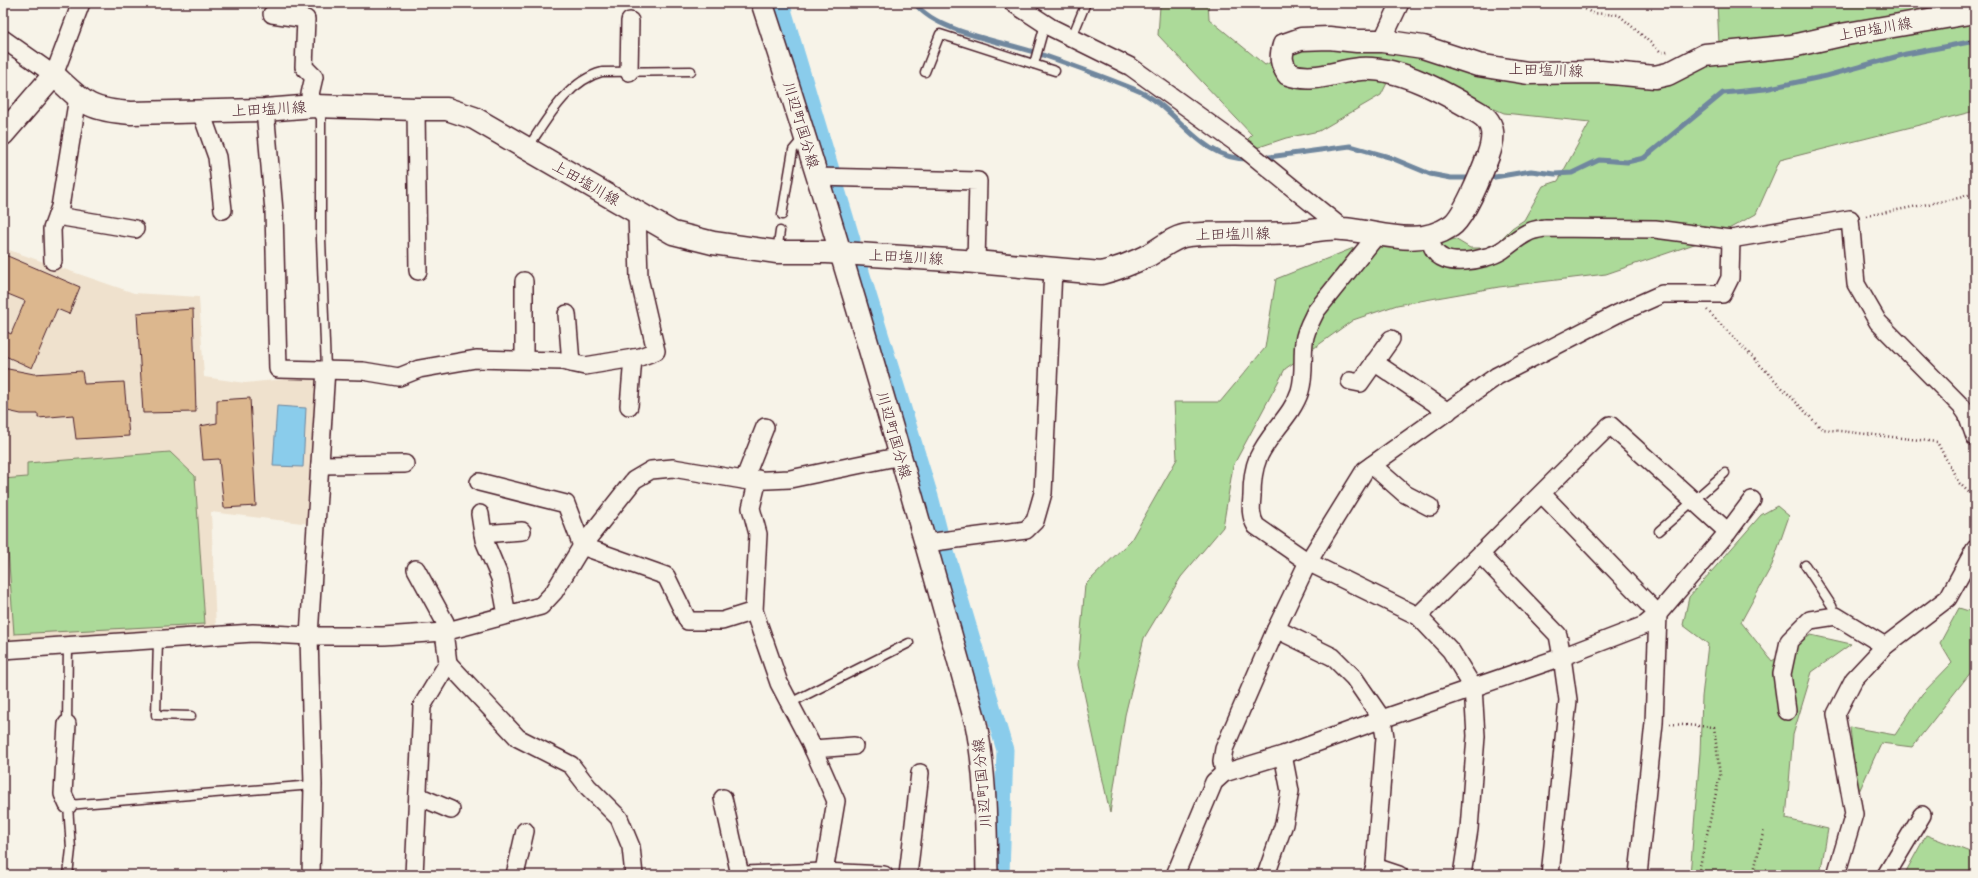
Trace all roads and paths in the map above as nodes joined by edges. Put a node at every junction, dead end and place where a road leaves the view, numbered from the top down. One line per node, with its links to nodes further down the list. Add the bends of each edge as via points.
1 (81, 3): 20 (street)
2 (762, 3): 27 (street, 川辺町国分線)
3 (1013, 3): 10 (street)
4 (1086, 3): 11 (lane)
5 (1400, 3): 13 (street)
6 (1575, 3): 14 (path, via 1592,13 1619,15 1661,52)
7 (1975, 12): 13 (main road, 上田塩川線, via 1792,46 1705,55 1668,74 1655,77 1601,72 1528,73 1478,65 1423,47)
8 (272, 14): 22 (street, via 306,19 304,67 314,77 310,94)
9 (630, 21): 18 (street)
10 (1045, 24): 11 (street); 15 (lane)
11 (1072, 37): 36 (street, via 1130,67 1252,155)
12 (3, 39): 20 (street)
13 (1382, 41): 40 (main road, 上田塩川線, via 1301,39 1284,45 1281,59 1288,74 1298,78 1311,79 1361,69 1391,72 1421,83 1490,121 1493,130 1488,155 1462,216 1452,226)
14 (1669, 52)
15 (1034, 64): 17 (lane); 19 (lane, via 940,34)
16 (691, 71): 18 (lane)
17 (1054, 71)
18 (629, 72): 28 (lane, via 602,72 589,76 569,92)
19 (925, 72)
20 (54, 75): 21 (main road, 上田塩川線); 26 (main road)
21 (78, 97): 25 (main road, 上田塩川線, via 99,109 113,112); 34 (street)
22 (314, 106): 23 (main road, 上田塩川線); 24 (main road, 上田塩川線); 56 (lane, via 321,118 320,239)
23 (416, 109): 28 (main road, 上田塩川線, via 447,108 474,118); 47 (street)
24 (265, 110): 25 (main road, 上田塩川線); 56 (street, via 274,211 278,369)
25 (201, 112): 31 (street, via 217,157)
26 (3, 134)
27 (805, 135): 29 (street, 川辺町国分線); 33 (lane, via 793,150)
28 (526, 149): 32 (main road, 上田塩川線)
29 (817, 177): 43 (street, 川辺町国分線); 45 (street, via 978,181)
30 (1975, 193): 35 (path)
31 (223, 210)
32 (638, 213): 42 (main road, 上田塩川線, via 673,233 712,243); 52 (street, via 639,278 656,351)
33 (782, 215)
34 (57, 216): 37 (street); 44 (street, via 52,229)
35 (1850, 219): 41 (street); 61 (street, via 1856,284 1878,322 1962,407)
36 (1342, 228): 39 (main road, 上田塩川線); 46 (main road, 上田塩川線, via 1294,233 1187,235 1169,242 1121,269 1101,273)
37 (135, 229)
38 (780, 231): 42 (lane)
39 (1377, 235): 40 (main road, 上田塩川線, via 1396,238); 83 (street, via 1316,311 1304,341 1300,392 1264,446 1257,459 1252,480 1251,518 1256,526)
40 (1430, 236): 41 (street, via 1433,249 1439,256 1461,262 1485,258 1502,251 1516,238 1545,228 1655,229)
41 (1731, 239): 49 (street, via 1730,278 1722,294)
42 (777, 252): 43 (main road, 上田塩川線)
43 (840, 254): 45 (main road, 上田塩川線); 62 (street, 川辺町国分線)
44 (53, 261)
45 (976, 262): 46 (main road, 上田塩川線)
46 (1053, 269): 79 (street, via 1043,493 1035,521 1026,530)
47 (418, 271)
48 (524, 281): 53 (street)
49 (1691, 294): 59 (street, via 1662,294 1617,314 1498,376); 70 (path, via 1822,429 1937,442 1959,483)
50 (567, 314): 55 (street)
51 (1391, 339): 54 (street)
52 (633, 358): 55 (street, via 585,366); 58 (street)
53 (524, 359): 55 (street); 56 (street, via 476,359 447,363 419,369 399,378)
54 (1374, 362): 57 (street, via 1360,383); 59 (street)
55 (571, 363)
56 (326, 369): 64 (street)
57 (1350, 381)
58 (629, 406)
59 (1448, 412): 65 (street)
60 (765, 427): 67 (street)
61 (1975, 437)
62 (901, 456): 67 (street, via 790,479); 79 (street, 川辺町国分線)
63 (405, 464): 64 (street)
64 (320, 465): 93 (street)
65 (1372, 465): 73 (street, via 1406,494); 83 (street, via 1365,470)
66 (1726, 473): 72 (lane)
67 (751, 480): 80 (street, via 673,468 651,470 634,480); 86 (street, via 751,508 758,534)
68 (479, 482): 80 (street, via 566,504)
69 (1542, 494): 72 (street, via 1610,425); 82 (street); 87 (street)
70 (1975, 498)
71 (1752, 500): 77 (street)
72 (1694, 502): 76 (lane); 77 (street)
73 (1430, 507)
74 (480, 514): 78 (street)
75 (522, 531): 78 (street)
76 (1659, 531)
77 (1728, 532): 87 (street)
78 (483, 534): 88 (street, via 500,578)
79 (926, 543): 132 (street, 川辺町国分線, via 976,724 982,755)
80 (582, 546): 86 (street, via 666,576 688,621 722,621); 88 (street, via 554,592 541,606)
81 (1975, 549): 97 (street, via 1948,598)
82 (1481, 555): 89 (street); 99 (street, via 1558,635)
83 (1308, 562): 89 (street); 91 (street)
84 (1805, 565): 90 (lane)
85 (416, 569): 92 (street, via 445,622)
86 (754, 611): 102 (street, via 779,683)
87 (1658, 614): 99 (street, via 1645,625); 106 (street)
88 (507, 615): 92 (street)
89 (1418, 616): 101 (street, via 1451,650)
90 (1836, 616): 97 (street); 103 (street, via 1810,620 1789,641 1782,674)
91 (1276, 629): 105 (street, via 1333,657 1354,678); 112 (street, via 1224,749)
92 (444, 632): 93 (street, via 391,636); 100 (street)
93 (309, 636): 94 (street, via 253,633); 113 (street)
94 (158, 640): 96 (street); 104 (lane, via 156,715)
95 (909, 643): 102 (lane)
96 (68, 646): 98 (street); 107 (lane)
97 (1885, 646): 141 (street, via 1854,679 1836,714 1854,814)
98 (3, 650)
99 (1562, 657): 101 (street); 137 (street, via 1568,700)
100 (448, 663): 114 (street, via 422,706); 127 (street, via 518,738 571,766 619,818 631,848)
101 (1473, 687): 105 (street); 136 (street, via 1476,736 1469,829)
102 (790, 703): 109 (street)
103 (1787, 711)
104 (191, 716)
105 (1382, 719): 110 (street); 121 (street, via 1385,737)
106 (1654, 723): 138 (street); 139 (path, via 1714,727 1720,775)
107 (67, 724): 116 (street, via 63,794)
108 (854, 746): 109 (street)
109 (813, 749): 122 (street, via 836,801)
110 (1283, 755): 112 (street); 134 (street, via 1290,791 1284,824)
111 (920, 773): 131 (street)
112 (1224, 773): 133 (street, via 1214,782)
113 (313, 786): 116 (lane); 124 (street)
114 (418, 796): 117 (street); 125 (street)
115 (723, 798): 128 (street)
116 (68, 805): 123 (lane, via 71,849)
117 (451, 810)
118 (1922, 815): 142 (street)
119 (1764, 829): 140 (path)
120 (525, 831): 126 (street)
121 (1373, 871): 135 (street)
122 (824, 872): 129 (street); 130 (street)
123 (68, 875)
124 (311, 875)
125 (414, 875)
126 (515, 875)
127 (634, 875)
128 (740, 875)
129 (746, 875)
130 (884, 875)
131 (908, 875)
132 (987, 875)
133 (1175, 875)
134 (1266, 875)
135 (1399, 875)
136 (1462, 875)
137 (1550, 875)
138 (1638, 875)
139 (1698, 875)
140 (1753, 875)
141 (1836, 875)
142 (1886, 875)

